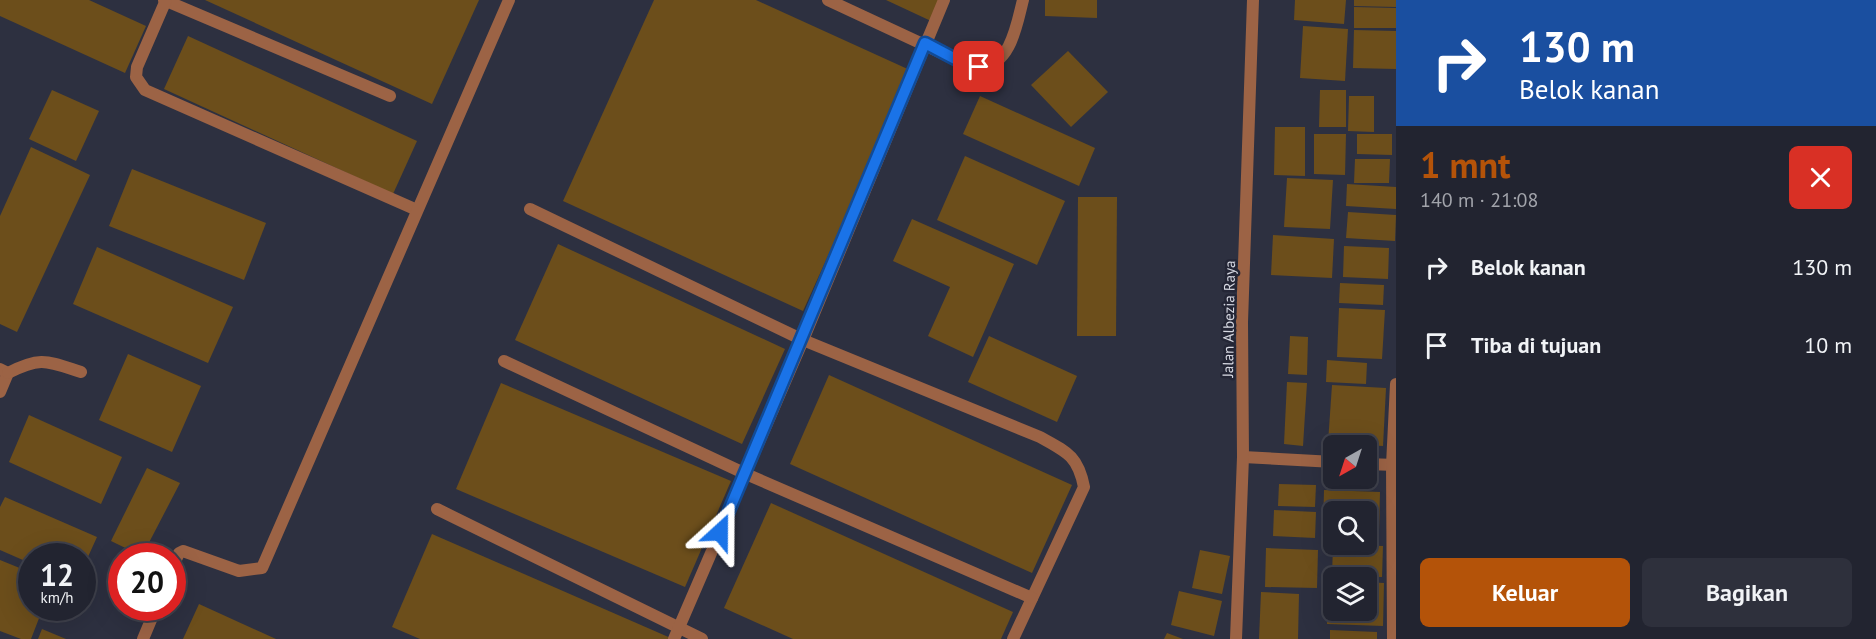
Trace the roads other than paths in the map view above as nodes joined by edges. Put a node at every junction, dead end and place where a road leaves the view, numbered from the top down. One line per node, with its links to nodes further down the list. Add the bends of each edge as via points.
1 (165, 0): 8 (street); 10 (street, via 137,67 138,83 145,90)
2 (509, 0): 10 (street)
3 (828, 0): 7 (street)
4 (944, 0): 7 (street)
5 (1023, 0): 7 (street, via 1013,41 996,62 979,67)
6 (1253, 0): 17 (street, Jalan Albezia Raya, via 1242,322)
7 (925, 43): 11 (street)
8 (390, 96)
9 (530, 209): 11 (street)
10 (417, 210): 23 (street, via 262,568 239,571)
11 (803, 340): 21 (street); 24 (street, via 1040,437 1070,454 1080,468 1084,487)
12 (504, 361): 21 (street)
13 (4, 371): 14 (street, via 31,360); 16 (street)
14 (81, 372)
15 (1396, 384): 20 (street)
16 (0, 392)
17 (1243, 457): 18 (street); 30 (street, Jalan Albezia Raya)
18 (1323, 461)
19 (1377, 464): 20 (street)
20 (1394, 465): 31 (street)
21 (746, 474): 24 (street); 26 (street)
22 (437, 509): 26 (street)
23 (186, 553)
24 (1032, 598): 29 (street)
25 (151, 621): 27 (street)
26 (676, 634): 28 (street)
27 (143, 639)
28 (702, 639)
29 (1013, 639)
30 (1236, 639)
31 (1393, 639)

